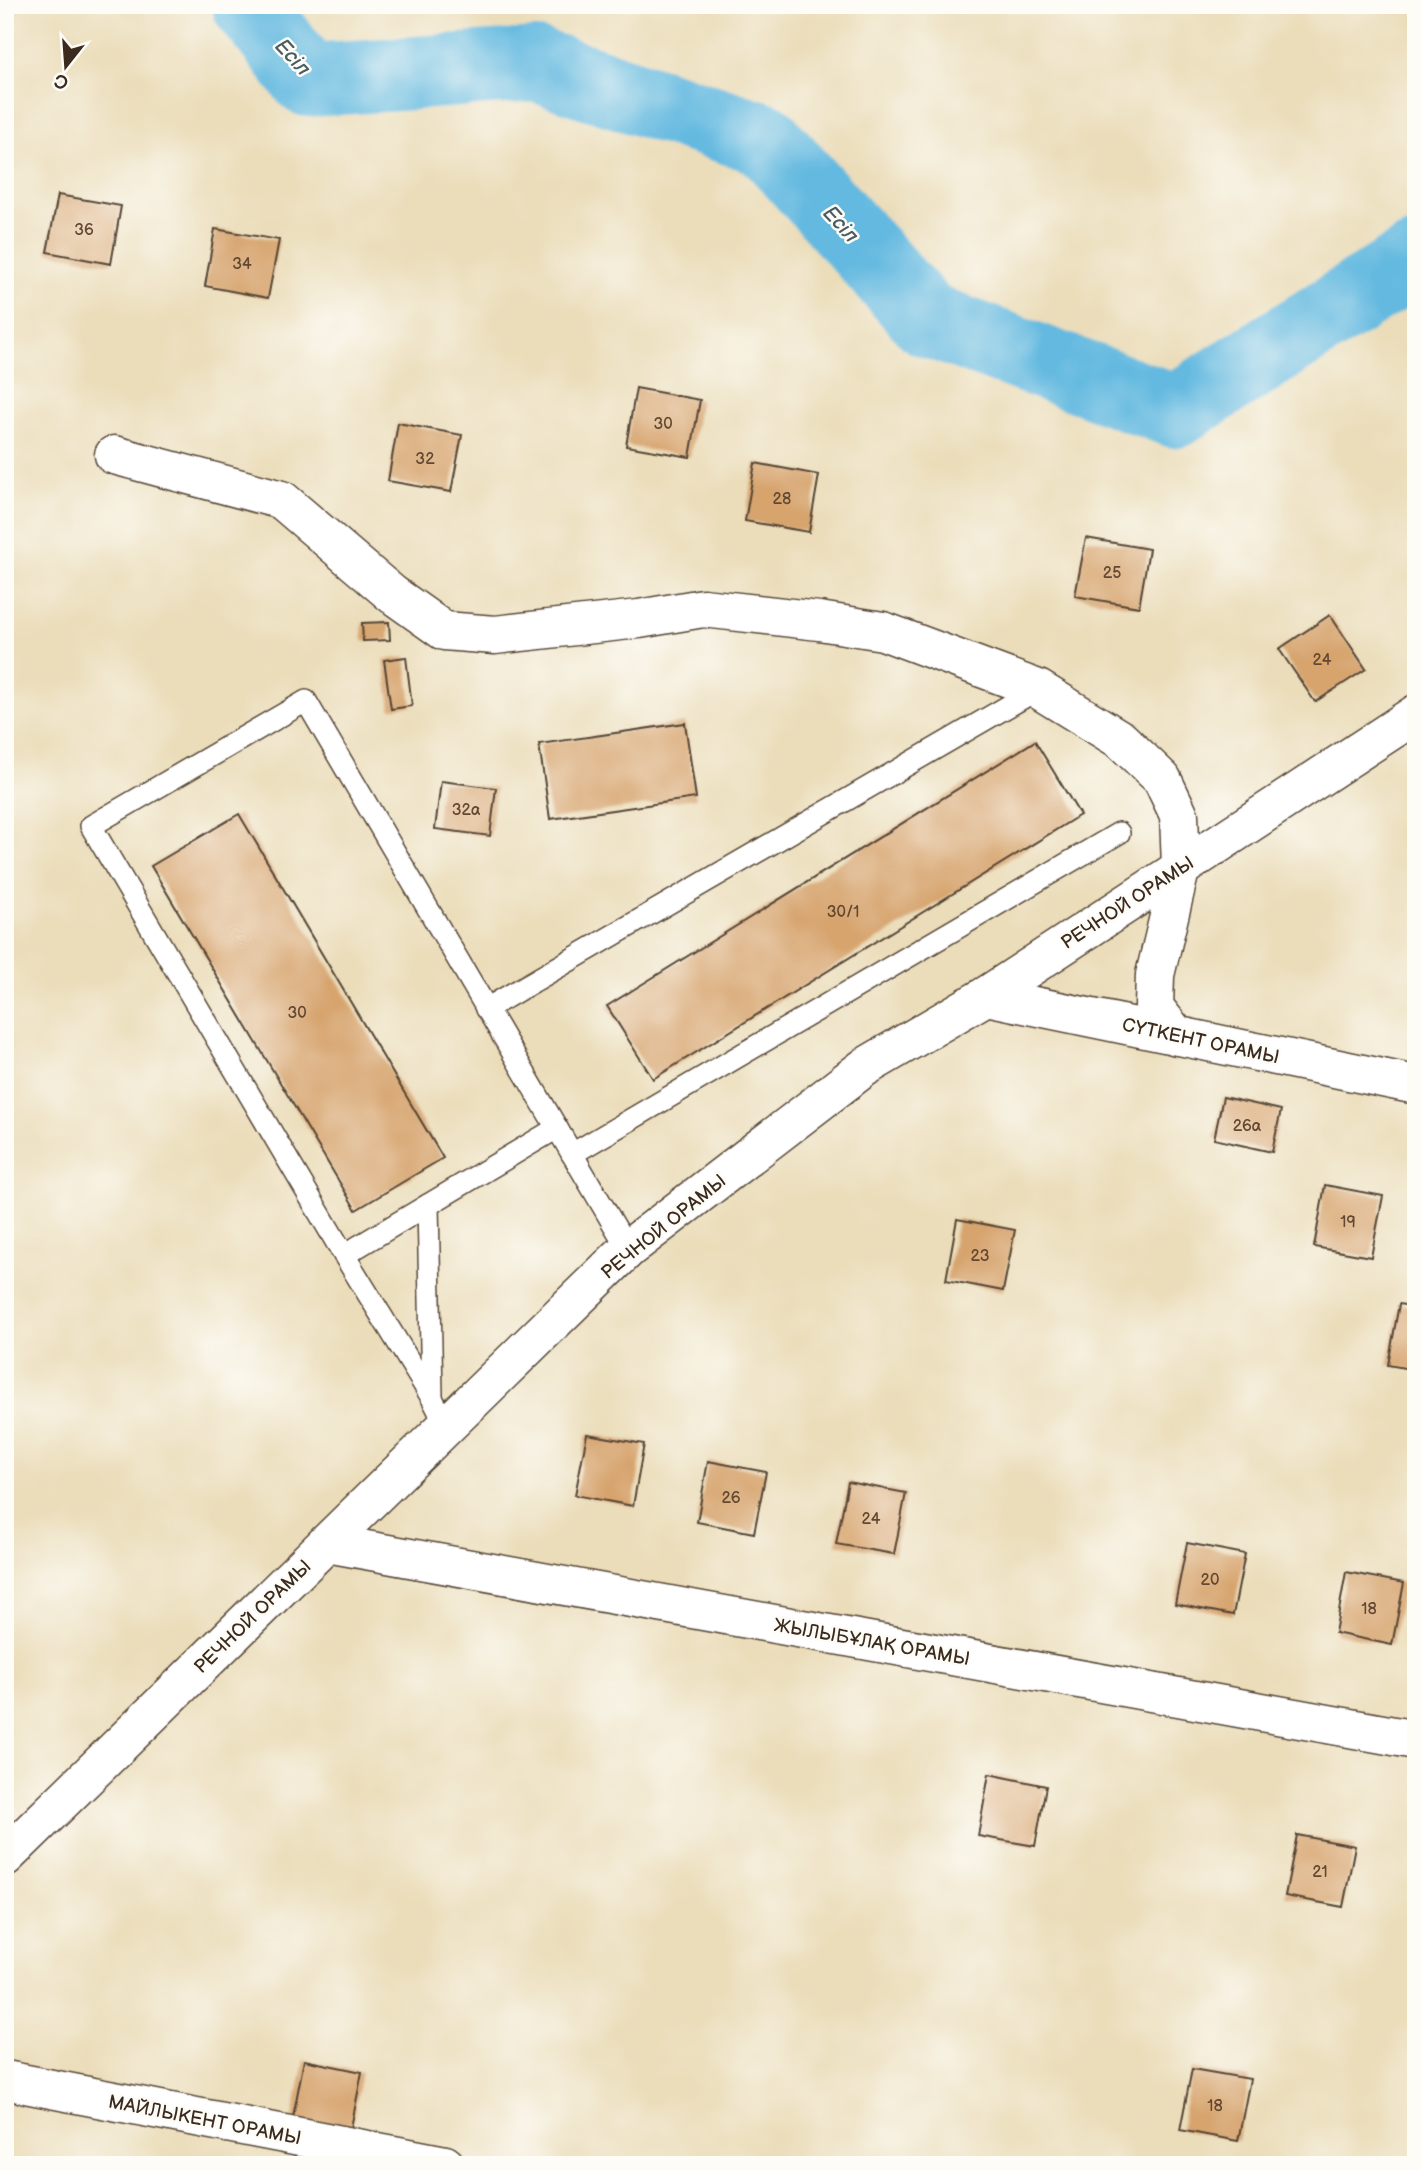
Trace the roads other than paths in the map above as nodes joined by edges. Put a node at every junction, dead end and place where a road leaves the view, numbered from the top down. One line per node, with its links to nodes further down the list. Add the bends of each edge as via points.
1 (114, 454): 2 (street, via 282,500 392,594 444,631 495,635 639,620 703,608 883,631)
2 (1038, 690): 5 (street, via 1121,740 1162,779 1179,815); 7 (lane)
3 (1416, 714): 5 (street, РЕЧНОЙ ОРАМЫ)
4 (1119, 833): 11 (lane)
5 (1181, 866): 6 (street, РЕЧНОЙ ОРАМЫ); 8 (street, via 1155,975 1154,1007)
6 (986, 996): 8 (street, СҮТКЕНТ ОРАМЫ); 13 (street, РЕЧНОЙ ОРАМЫ, via 865,1067)
7 (486, 1009): 10 (lane); 14 (lane, via 306,701 91,827)
8 (1177, 1036): 9 (street, СҮТКЕНТ ОРАМЫ)
9 (1416, 1085)
10 (557, 1128): 11 (lane); 12 (lane)
11 (572, 1154): 13 (lane)
12 (428, 1205): 14 (lane); 15 (lane)
13 (628, 1249): 15 (street, РЕЧНОЙ ОРАМЫ)
14 (344, 1255): 15 (lane)
15 (440, 1412): 16 (street, РЕЧНОЙ ОРАМЫ)
16 (327, 1543): 17 (street, ЖЫЛЫБҰЛАҚ ОРАМЫ); 18 (street, РЕЧНОЙ ОРАМЫ)
17 (1416, 1740)
18 (5, 1857)
19 (5, 2080): 20 (street, МАЙЛЫКЕНТ ОРАМЫ)
20 (445, 2165)

